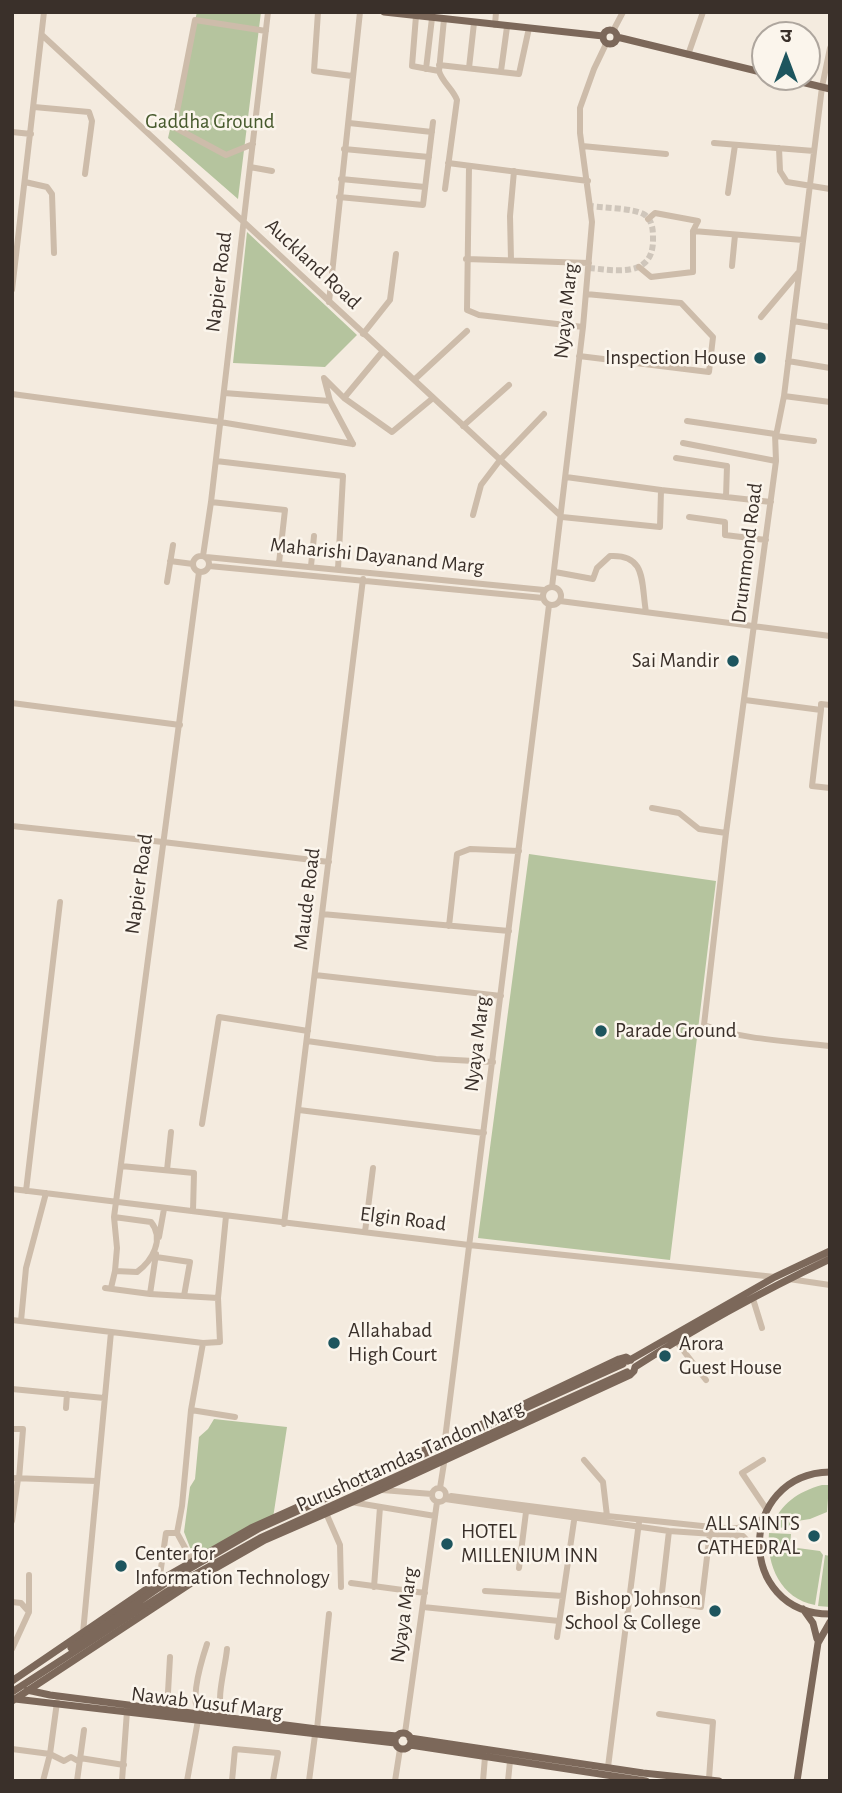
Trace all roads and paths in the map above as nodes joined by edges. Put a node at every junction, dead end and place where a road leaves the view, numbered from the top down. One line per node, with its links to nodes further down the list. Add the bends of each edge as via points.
1 (44, 12): 18 (street)
2 (268, 12): 16 (street, Napier Road)
3 (318, 12): 27 (street, via 314,71)
4 (360, 12): 27 (street)
5 (384, 12): 9 (main road)
6 (496, 12): 13 (street)
7 (623, 12): 17 (street)
8 (703, 12): 21 (street)
9 (416, 16): 10 (main road); 24 (street, via 412,66)
10 (432, 18): 11 (main road); 24 (street)
11 (444, 19): 12 (main road); 22 (street)
12 (474, 23): 13 (main road); 23 (street)
13 (495, 25): 14 (main road)
14 (507, 27): 15 (main road); 26 (street)
15 (529, 29): 19 (main road); 26 (street, via 519,74)
16 (266, 30): 36 (street, Napier Road); 36 (street, via 195,20 174,127 226,155)
17 (615, 34): 19 (main road, via 608,31); 19 (main road, via 613,44); 21 (main road)
18 (43, 35): 29 (street); 60 (street, Auckland Road)
19 (605, 40): 38 (street, Nyaya Marg, via 580,108)
20 (830, 48): 28 (street, Drummond Road)
21 (688, 55): 25 (main road)
22 (439, 68): 23 (street); 24 (street); 44 (street, via 457,100)
23 (469, 68): 26 (street)
24 (426, 69)
25 (751, 70)
26 (501, 71)
27 (352, 76): 31 (street)
28 (826, 88): 41 (street, Drummond Road)
29 (34, 107): 34 (street); 49 (street, via 89,112 92,121)
30 (433, 121): 33 (street)
31 (349, 123): 33 (street); 40 (street)
32 (12, 132): 34 (street)
33 (432, 132): 43 (street)
34 (31, 134): 52 (street)
35 (714, 143): 37 (street)
36 (253, 144): 45 (street, Napier Road)
37 (734, 145): 39 (street); 57 (street)
38 (582, 146): 42 (street); 51 (street, Nyaya Marg)
39 (779, 148): 41 (street); 53 (street, via 780,171 787,182)
40 (344, 149): 43 (street); 50 (street)
41 (814, 151): 53 (street, Drummond Road)
42 (666, 154)
43 (429, 157): 54 (street)
44 (449, 163): 46 (street); 55 (street)
45 (250, 167): 47 (street); 60 (street, Napier Road)
46 (469, 167): 48 (street); 67 (street)
47 (272, 171)
48 (514, 171): 51 (street); 68 (street)
49 (85, 174)
50 (341, 179): 54 (street); 58 (street)
51 (588, 181): 69 (street, Nyaya Marg)
52 (25, 182): 64 (street); 65 (street, via 47,187 52,194)
53 (810, 185): 56 (street); 63 (street, Drummond Road)
54 (425, 187): 58 (street, via 423,205)
55 (444, 188)
56 (830, 189)
57 (728, 193)
58 (339, 197): 75 (street)
59 (648, 219): 61 (street, via 655,214 698,221)
60 (244, 223): 75 (street, Auckland Road); 88 (street, Napier Road)
61 (693, 231): 62 (street); 70 (street, via 693,272 651,276)
62 (736, 235): 63 (street); 71 (street)
63 (803, 240): 72 (street, Drummond Road)
64 (15, 245): 73 (street)
65 (54, 253)
66 (396, 254): 81 (street, via 390,300)
67 (466, 258): 68 (street); 78 (street, via 470,313)
68 (511, 260): 69 (street)
69 (589, 263): 74 (street, Nyaya Marg)
70 (639, 267)
71 (733, 267)
72 (799, 271): 76 (street); 77 (street, Drummond Road)
73 (12, 290)
74 (586, 293): 78 (street, Nyaya Marg); 83 (street, via 681,303 713,337 709,372)
75 (329, 302): 81 (street, Auckland Road)
76 (761, 317)
77 (793, 321): 79 (street); 84 (street, Drummond Road)
78 (583, 327): 83 (street, Nyaya Marg)
79 (830, 327)
80 (467, 331): 86 (street)
81 (363, 334): 82 (street, Auckland Road)
82 (383, 351): 86 (street, Auckland Road); 91 (street)
83 (579, 356): 106 (street, Nyaya Marg)
84 (788, 361): 85 (street); 90 (street, Drummond Road)
85 (830, 368)
86 (414, 380): 92 (street, Auckland Road)
87 (509, 385): 98 (street)
88 (223, 393): 93 (street); 97 (street, Napier Road)
89 (12, 394): 97 (street)
90 (784, 396): 94 (street); 99 (street, Drummond Road)
91 (344, 398): 92 (street, via 391,432); 93 (street, via 324,378)
92 (433, 398): 98 (street, Auckland Road)
93 (330, 401): 97 (street, via 353,444)
94 (830, 402)
95 (544, 414): 103 (street)
96 (687, 421): 99 (street)
97 (220, 422): 104 (street, Napier Road)
98 (463, 426): 103 (street, Auckland Road)
99 (776, 435): 100 (street); 105 (street, Drummond Road)
100 (814, 441)
101 (683, 443): 105 (street)
102 (676, 458): 108 (street, via 727,466)
103 (500, 460): 111 (street, via 481,485); 112 (street, Auckland Road)
104 (216, 461): 109 (street, Napier Road); 123 (street, via 343,476)
105 (776, 461): 110 (street, Drummond Road)
106 (566, 477): 107 (street); 112 (street, Nyaya Marg)
107 (661, 490): 108 (street); 112 (street, via 660,527)
108 (726, 497): 110 (street)
109 (211, 502): 117 (street, Napier Road); 119 (street, via 285,510)
110 (771, 502): 115 (street, Drummond Road)
111 (473, 515)
112 (562, 517): 125 (street, Nyaya Marg)
113 (689, 517): 115 (street, via 725,522 725,535)
114 (314, 536): 122 (street)
115 (766, 540): 133 (street, Drummond Road)
116 (173, 545): 118 (street)
117 (204, 556): 119 (street, Maharishi Dayanand Marg); 120 (street, via 196,557); 121 (street)
118 (170, 561): 120 (street); 127 (street)
119 (279, 563): 122 (street, Maharishi Dayanand Marg)
120 (193, 564): 124 (street)
121 (209, 566): 124 (street); 126 (street, Maharishi Dayanand Marg)
122 (311, 566): 123 (street, Maharishi Dayanand Marg)
123 (338, 569): 129 (street, Maharishi Dayanand Marg)
124 (199, 572): 139 (street, Napier Road)
125 (555, 572): 128 (street, Nyaya Marg); 132 (street, via 593,579 610,556 624,555 639,568)
126 (363, 579): 129 (street, Maharishi Dayanand Marg); 146 (street, Maude Road)
127 (167, 582)
128 (552, 587): 129 (street); 130 (street, via 559,590)
129 (544, 594): 131 (street)
130 (560, 601): 131 (street); 132 (street)
131 (549, 605): 145 (street, Nyaya Marg)
132 (646, 612): 133 (street)
133 (754, 628): 134 (street); 135 (street, Drummond Road)
134 (830, 636)
135 (745, 700): 138 (street); 143 (street, Drummond Road)
136 (12, 703): 139 (street)
137 (830, 705): 138 (street, via 821,704)
138 (821, 710): 140 (street, via 812,786)
139 (180, 725): 144 (street, Napier Road)
140 (830, 788)
141 (652, 808): 143 (street, via 679,813 699,829)
142 (12, 826): 144 (street)
143 (726, 833): 155 (street, Drummond Road, via 704,1025)
144 (163, 842): 146 (street); 161 (street, Napier Road)
145 (519, 851): 149 (street, via 470,849 457,854); 150 (street, Nyaya Marg)
146 (329, 862): 148 (street, Maude Road)
147 (60, 902): 165 (street)
148 (323, 914): 149 (street); 151 (street, Maude Road)
149 (449, 926): 150 (street)
150 (509, 931): 152 (street, Nyaya Marg)
151 (315, 975): 152 (street); 153 (street, Maude Road)
152 (501, 996): 156 (street, Nyaya Marg)
153 (308, 1031): 154 (street, Maude Road); 158 (street, via 219,1017)
154 (307, 1041): 156 (street); 157 (street, Maude Road)
155 (830, 1046)
156 (493, 1062): 160 (street, Nyaya Marg)
157 (299, 1110): 160 (street); 172 (street, Maude Road)
158 (202, 1124)
159 (171, 1132): 163 (street)
160 (484, 1133): 174 (street, Nyaya Marg)
161 (121, 1166): 163 (street); 167 (street, Napier Road)
162 (373, 1168): 173 (street)
163 (167, 1170): 169 (street, via 194,1173)
164 (12, 1189): 165 (street, Elgin Road)
165 (26, 1191): 166 (street, Elgin Road)
166 (46, 1193): 167 (street, Elgin Road); 187 (street, via 26,1268)
167 (116, 1202): 168 (street, Elgin Road); 171 (street, Napier Road)
168 (164, 1209): 169 (street, Elgin Road); 176 (street)
169 (193, 1211): 170 (street, Elgin Road)
170 (226, 1216): 172 (street, Elgin Road); 184 (street)
171 (114, 1217): 178 (street, Napier Road); 178 (street, via 150,1222 156,1235 152,1259 144,1267 137,1272)
172 (284, 1224): 173 (street, Elgin Road)
173 (365, 1232): 174 (street, Elgin Road)
174 (469, 1245): 179 (street, Elgin Road); 201 (street, Nyaya Marg)
175 (830, 1251): 179 (main road, Purushottamdas Tandon Marg)
176 (156, 1257): 182 (street); 183 (street, via 190,1262)
177 (830, 1259): 180 (main road, Purushottamdas Tandon Marg)
178 (115, 1271): 182 (street, Napier Road, via 108,1288)
179 (775, 1277): 180 (street, Elgin Road); 192 (main road, Purushottamdas Tandon Marg)
180 (789, 1279): 181 (street, Elgin Road); 185 (main road, Purushottamdas Tandon Marg)
181 (830, 1284)
182 (150, 1294): 183 (street)
183 (184, 1296): 184 (street)
184 (218, 1298): 191 (street, via 220,1342)
185 (753, 1299): 188 (street); 190 (main road, Purushottamdas Tandon Marg)
186 (12, 1320): 187 (street)
187 (22, 1321): 189 (street)
188 (762, 1328)
189 (111, 1332): 191 (street); 196 (street)
190 (676, 1341): 192 (main road, Purushottamdas Tandon Marg); 193 (street)
191 (203, 1343): 198 (street)
192 (633, 1363): 201 (main road, Purushottamdas Tandon Marg, via 626,1357 619,1359); 202 (main road, Purushottamdas Tandon Marg, via 635,1371 630,1375); 257 (main road, bridge, via 260,1528 170,1580)
193 (706, 1380)
194 (12, 1389): 195 (street)
195 (67, 1394): 196 (street); 197 (street)
196 (104, 1398): 207 (street)
197 (66, 1408)
198 (191, 1410): 199 (street); 224 (street)
199 (234, 1417)
200 (12, 1429): 206 (street, via 23,1430)
201 (444, 1441): 202 (street, Nyaya Marg); 226 (main road, Purushottamdas Tandon Marg, via 262,1522)
202 (445, 1460): 208 (street, Nyaya Marg); 209 (main road, Purushottamdas Tandon Marg)
203 (584, 1460): 219 (street, via 603,1482)
204 (763, 1460): 216 (street, via 742,1472)
205 (830, 1472): 216 (main road, via 790,1484)
206 (17, 1479): 207 (street); 220 (street)
207 (96, 1481): 246 (street)
208 (440, 1488): 210 (street); 211 (street, via 444,1489)
209 (380, 1490): 210 (street); 212 (main road, Purushottamdas Tandon Marg)
210 (432, 1494): 211 (street)
211 (443, 1499): 214 (street); 217 (street); 218 (street, Nyaya Marg)
212 (351, 1502): 213 (street); 215 (main road, Purushottamdas Tandon Marg)
213 (380, 1507): 218 (street); 233 (street)
214 (526, 1512): 217 (street); 227 (street)
215 (326, 1513): 229 (main road, Purushottamdas Tandon Marg, via 265,1540); 232 (street, via 340,1545)
216 (765, 1514): 223 (street, via 743,1528); 225 (main road)
217 (575, 1515): 219 (street); 221 (street); 236 (street)
218 (435, 1516): 235 (street, Nyaya Marg)
219 (607, 1516): 221 (street)
220 (12, 1521)
221 (639, 1522): 222 (street); 223 (street); 274 (street)
222 (669, 1531): 223 (street); 223 (street, via 661,1601 701,1607)
223 (710, 1531): 225 (street, via 743,1536)
224 (177, 1533): 226 (street); 230 (street, via 166,1533)
225 (758, 1552): 240 (main road, via 773,1586)
226 (193, 1562): 229 (street); 230 (main road, Purushottamdas Tandon Marg)
227 (519, 1568)
228 (29, 1575): 241 (street)
229 (202, 1576): 237 (main road, Purushottamdas Tandon Marg)
230 (160, 1580): 237 (street); 246 (main road, Purushottamdas Tandon Marg)
231 (351, 1583): 233 (street)
232 (341, 1587)
233 (374, 1587): 235 (street)
234 (485, 1591): 236 (street)
235 (425, 1593): 239 (street, Nyaya Marg)
236 (563, 1596): 244 (street)
237 (165, 1600): 252 (main road, Purushottamdas Tandon Marg)
238 (12, 1602): 241 (street, via 21,1603)
239 (423, 1607): 244 (street); 266 (street, Nyaya Marg)
240 (802, 1609): 243 (main road); 248 (main road)
241 (29, 1612): 250 (street)
242 (329, 1614): 265 (street)
243 (830, 1614)
244 (559, 1621): 247 (street)
245 (830, 1622): 248 (main road)
246 (83, 1632): 252 (street); 254 (main road, Purushottamdas Tandon Marg)
247 (557, 1637)
248 (818, 1643): 288 (main road)
249 (207, 1644): 263 (street, via 198,1678)
250 (12, 1649)
251 (227, 1649): 262 (street)
252 (86, 1652): 256 (main road, Purushottamdas Tandon Marg)
253 (170, 1657): 259 (street)
254 (16, 1675): 255 (main road, Purushottamdas Tandon Marg); 256 (street)
255 (12, 1681)
256 (27, 1690): 257 (main road, Purushottamdas Tandon Marg); 259 (main road, Nawab Yusuf Marg)
257 (13, 1695): 258 (main road, Nawab Yusuf Marg)
258 (57, 1702): 260 (main road, Nawab Yusuf Marg); 269 (street)
259 (167, 1710): 263 (main road, Nawab Yusuf Marg)
260 (127, 1711): 263 (main road, Nawab Yusuf Marg); 273 (street)
261 (659, 1714): 275 (street, via 713,1722)
262 (222, 1716): 263 (main road, Nawab Yusuf Marg); 265 (main road, Nawab Yusuf Marg)
263 (198, 1717): 265 (main road, Nawab Yusuf Marg); 279 (street)
264 (84, 1730): 270 (street)
265 (316, 1732): 267 (main road, Nawab Yusuf Marg); 282 (street)
266 (409, 1739): 267 (main road); 267 (main road, via 408,1748); 271 (main road); 274 (main road)
267 (397, 1743): 283 (street)
268 (12, 1749): 269 (street)
269 (50, 1754): 270 (street, via 64,1761); 276 (street)
270 (80, 1758): 273 (street); 277 (street)
271 (485, 1758): 272 (main road); 284 (street)
272 (510, 1761): 274 (main road); 285 (street)
273 (124, 1765): 278 (street)
274 (604, 1774): 275 (main road); 286 (main road)
275 (709, 1779): 287 (main road)
276 (43, 1781)
277 (77, 1781)
278 (122, 1781)
279 (187, 1781)
280 (232, 1781): 281 (street, via 235,1749 278,1753)
281 (273, 1781)
282 (309, 1781)
283 (395, 1781)
284 (483, 1781)
285 (508, 1781)
286 (646, 1781)
287 (719, 1781)
288 (797, 1781)

